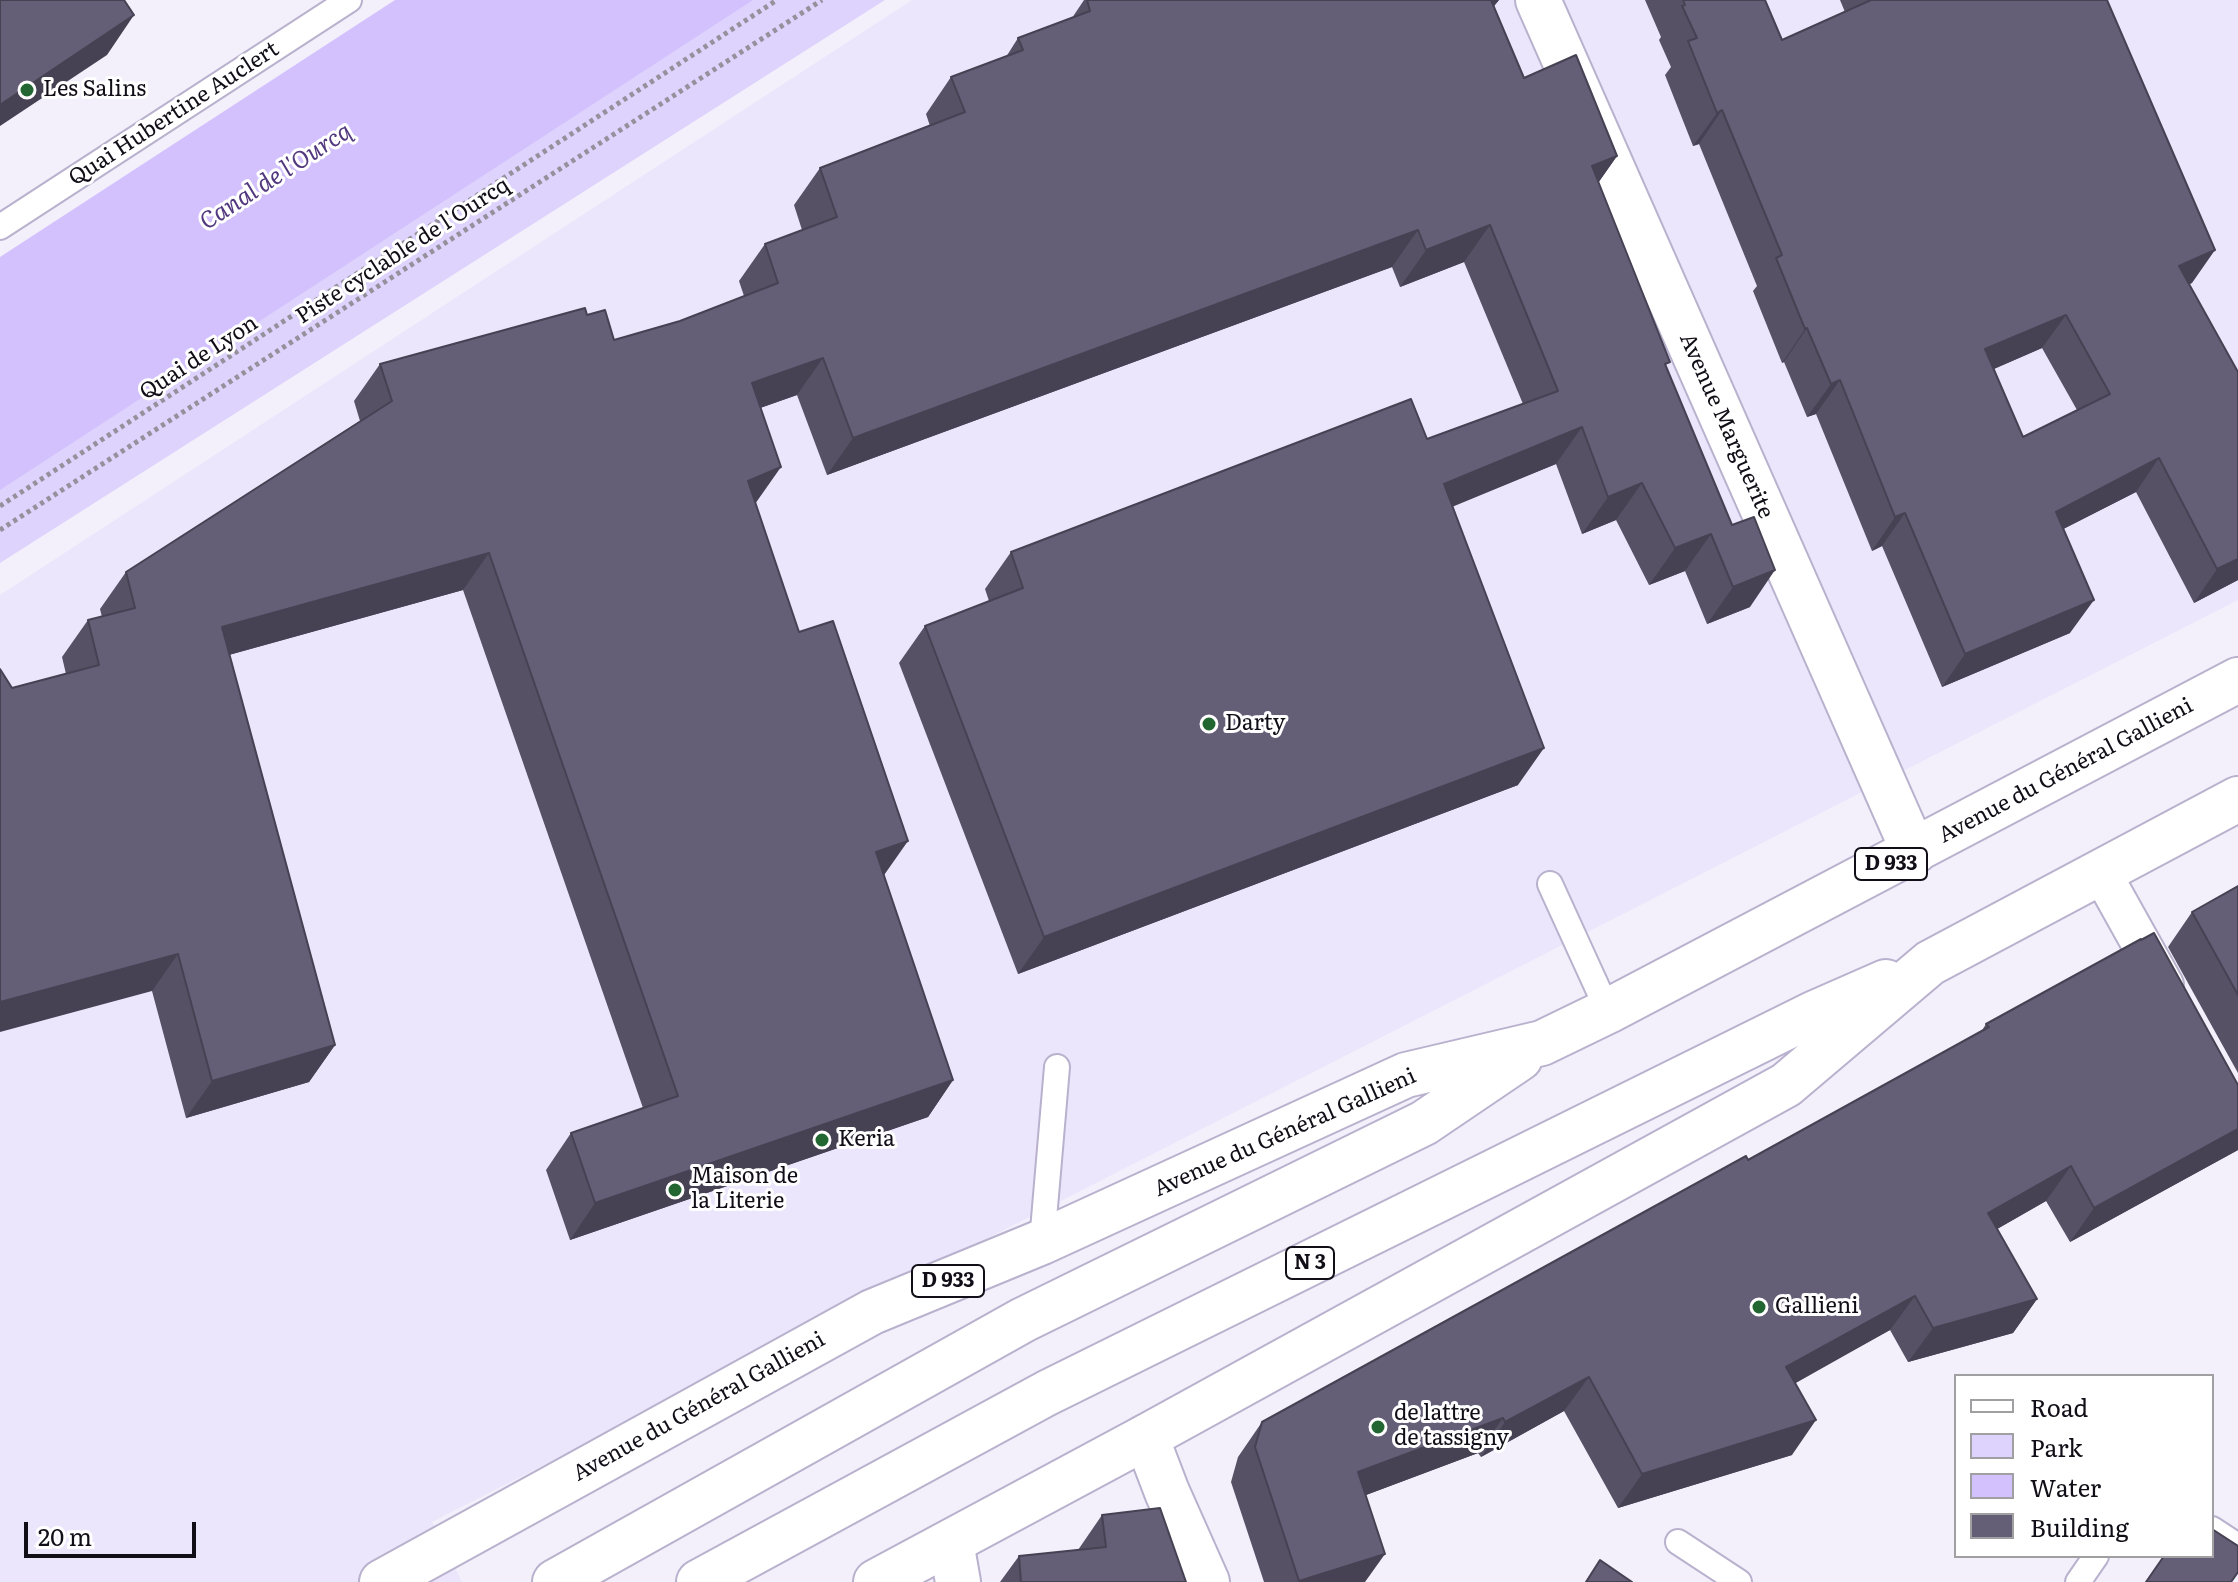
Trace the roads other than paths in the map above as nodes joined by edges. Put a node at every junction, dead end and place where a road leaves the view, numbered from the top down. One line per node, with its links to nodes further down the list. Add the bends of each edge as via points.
1 (349, 0): 3 (lane, Quai Hubertine Auclert)
2 (1538, 0): 6 (main road, Avenue Marguerite)
3 (0, 227)
4 (2238, 680): 6 (main road, Avenue du Général Gallieni / D 933)
5 (2238, 799): 7 (main road)
6 (1914, 852): 11 (main road, Avenue du Général Gallieni / D 933)
7 (2101, 872): 9 (main road); 10 (street)
8 (1550, 884): 11 (lane)
9 (1930, 963): 15 (main road, via 1786,1085); 23 (main road, N 3, via 1813,1014 1047,1393)
10 (2177, 1009)
11 (1608, 1011): 12 (main road, Avenue du Général Gallieni / D 933)
12 (1542, 1043): 14 (main road, Avenue du Général Gallieni / D 933, via 1406,1075); 22 (main road, via 1424,1123 1023,1320)
13 (1057, 1067): 14 (lane)
14 (1042, 1242): 21 (main road, Avenue du Général Gallieni / D 933, via 872,1312)
15 (1146, 1437): 20 (main road); 25 (main road)
16 (2214, 1530): 18 (lane)
17 (1678, 1542): 26 (lane)
18 (2238, 1546)
19 (2095, 1558): 27 (lane)
20 (954, 1562): 24 (main road)
21 (382, 1582)
22 (555, 1582)
23 (699, 1582)
24 (876, 1582)
25 (1207, 1582)
26 (1739, 1582)
27 (2078, 1582)

